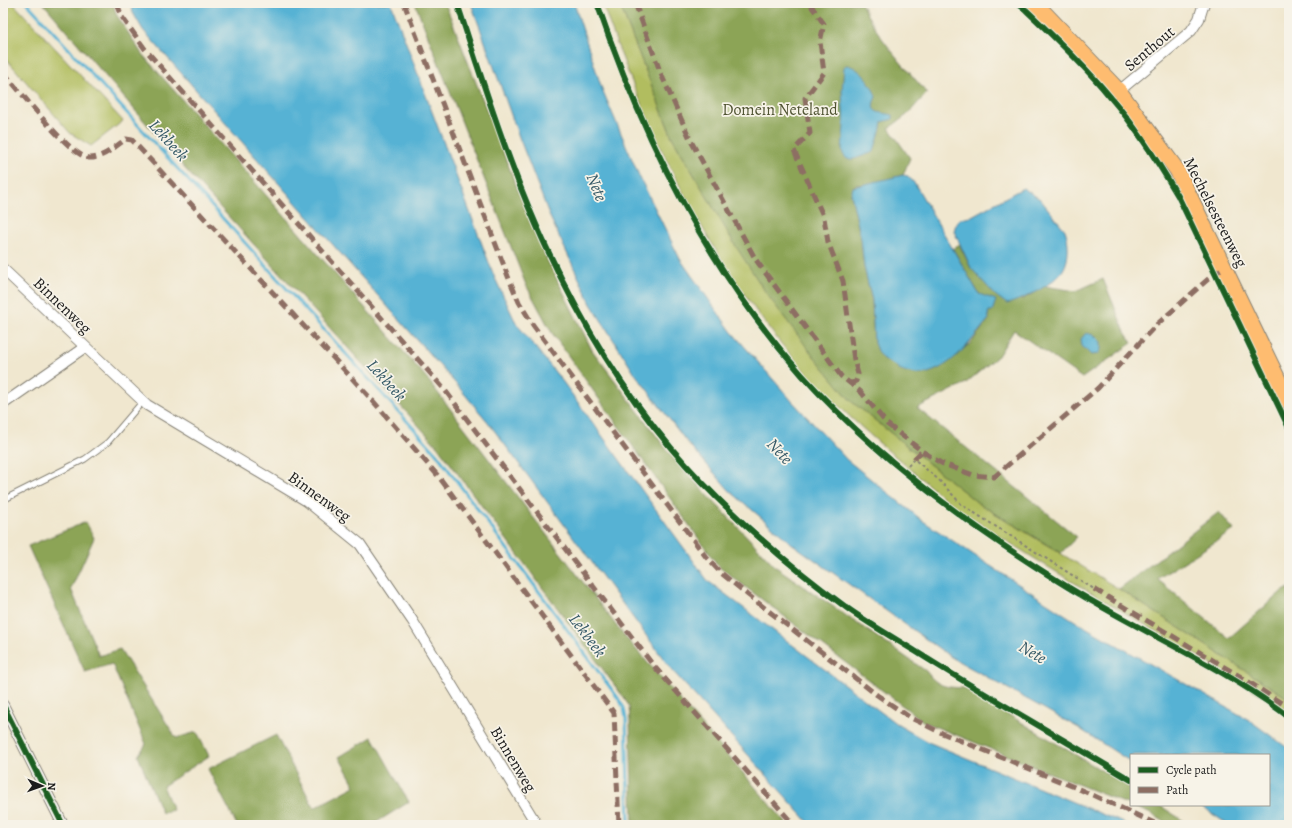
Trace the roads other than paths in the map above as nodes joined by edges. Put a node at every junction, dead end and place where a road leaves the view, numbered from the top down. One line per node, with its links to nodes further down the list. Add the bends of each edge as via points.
1 (597, 3): 12 (lane, via 647,132 702,239 772,339 802,375 876,447 935,498 1060,583 1211,667 1273,705)
2 (1035, 3): 4 (main road, Mechelsesteenweg)
3 (1204, 3): 4 (street, Senthout, via 1199,19 1191,31)
4 (1119, 91): 8 (main road, Mechelsesteenweg, via 1177,170)
5 (3, 268): 6 (street, Binnenweg)
6 (85, 347): 7 (street, Binnenweg); 9 (street)
7 (143, 401): 10 (lane, via 108,442 85,459); 14 (street, Binnenweg, via 307,501 360,544 412,620)
8 (1289, 402)
9 (3, 404)
10 (3, 500)
11 (3, 705): 13 (street)
12 (1289, 718)
13 (63, 825)
14 (537, 825)

